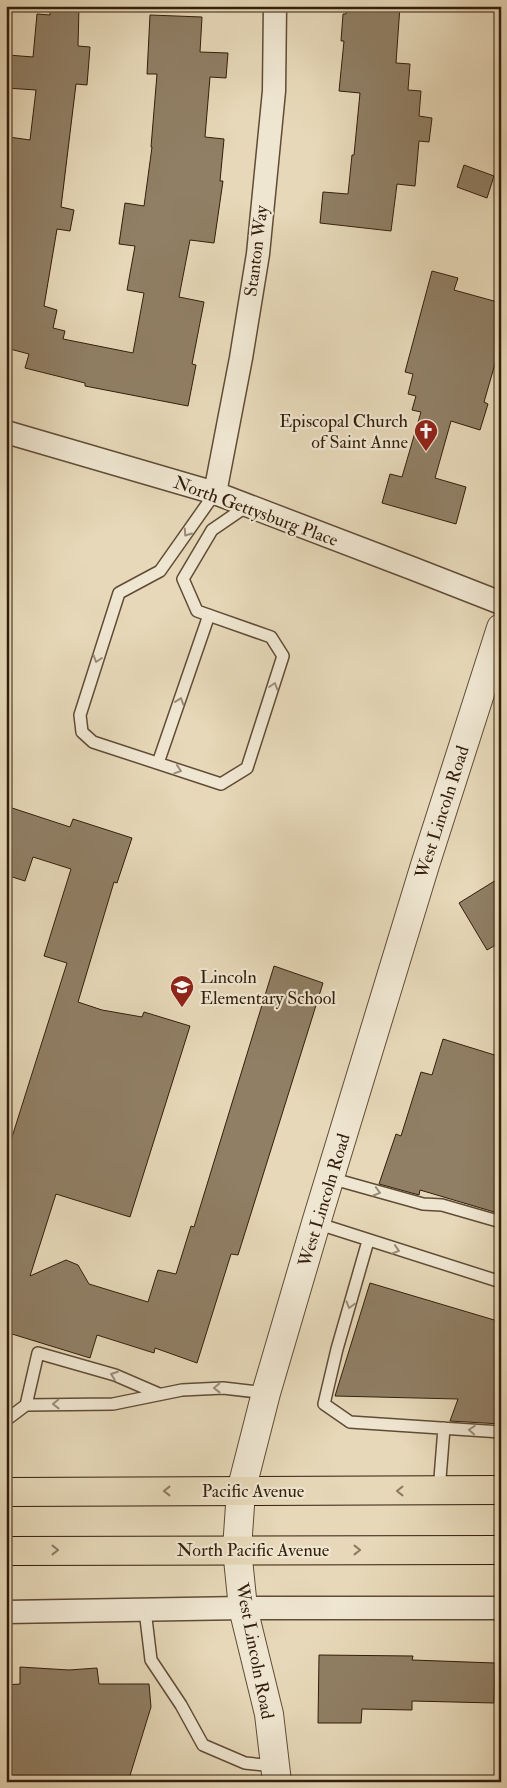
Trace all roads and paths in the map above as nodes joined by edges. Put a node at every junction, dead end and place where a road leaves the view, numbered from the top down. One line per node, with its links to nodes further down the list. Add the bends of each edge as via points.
1 (276, 6): 3 (street, Stanton Way, via 274,91 258,254 242,358)
2 (6, 432): 3 (street, North Gettysburg Place)
3 (215, 494): 4 (street, North Gettysburg Place); 8 (lane, one-way to 8, via 160,571 119,593 80,715 82,732 93,742)
4 (247, 506): 5 (street, North Gettysburg Place); 6 (lane, via 212,530 183,578 197,611)
5 (501, 603)
6 (209, 615): 8 (lane, one-way to 6); 8 (lane, one-way to 6, via 222,784 246,768 284,656 271,637)
7 (501, 628): 9 (street, West Lincoln Road)
8 (158, 763)
9 (330, 1178): 10 (lane, one-way to 10); 11 (street, West Lincoln Road)
10 (501, 1222)
11 (316, 1224): 12 (lane); 14 (street, West Lincoln Road)
12 (368, 1241): 13 (lane, one-way to 13); 18 (lane, one-way to 18, via 324,1404 350,1422)
13 (501, 1282)
14 (266, 1393): 15 (lane, one-way to 15, via 223,1388); 20 (street, West Lincoln Road)
15 (159, 1394): 16 (lane, one-way to 16, via 113,1404); 16 (lane, one-way to 16, via 115,1375 38,1353)
16 (26, 1405): 17 (lane)
17 (6, 1420)
18 (444, 1428): 19 (lane, one-way to 18); 21 (lane)
19 (501, 1432)
20 (241, 1490): 21 (main road, Pacific Avenue, one-way to 20); 23 (main road, Pacific Avenue, one-way to 23); 24 (street, West Lincoln Road)
21 (439, 1490): 22 (main road, Pacific Avenue)
22 (501, 1490)
23 (6, 1492)
24 (236, 1549): 25 (main road, North Pacific Avenue, one-way to 25); 26 (main road, North Pacific Avenue, one-way to 24); 27 (street, West Lincoln Road)
25 (501, 1550)
26 (6, 1551)
27 (243, 1608): 28 (street); 29 (street); 31 (street, West Lincoln Road, via 269,1714)
28 (501, 1608)
29 (145, 1610): 30 (street); 31 (lane, via 151,1660 203,1745)
30 (6, 1612)
31 (276, 1774)

